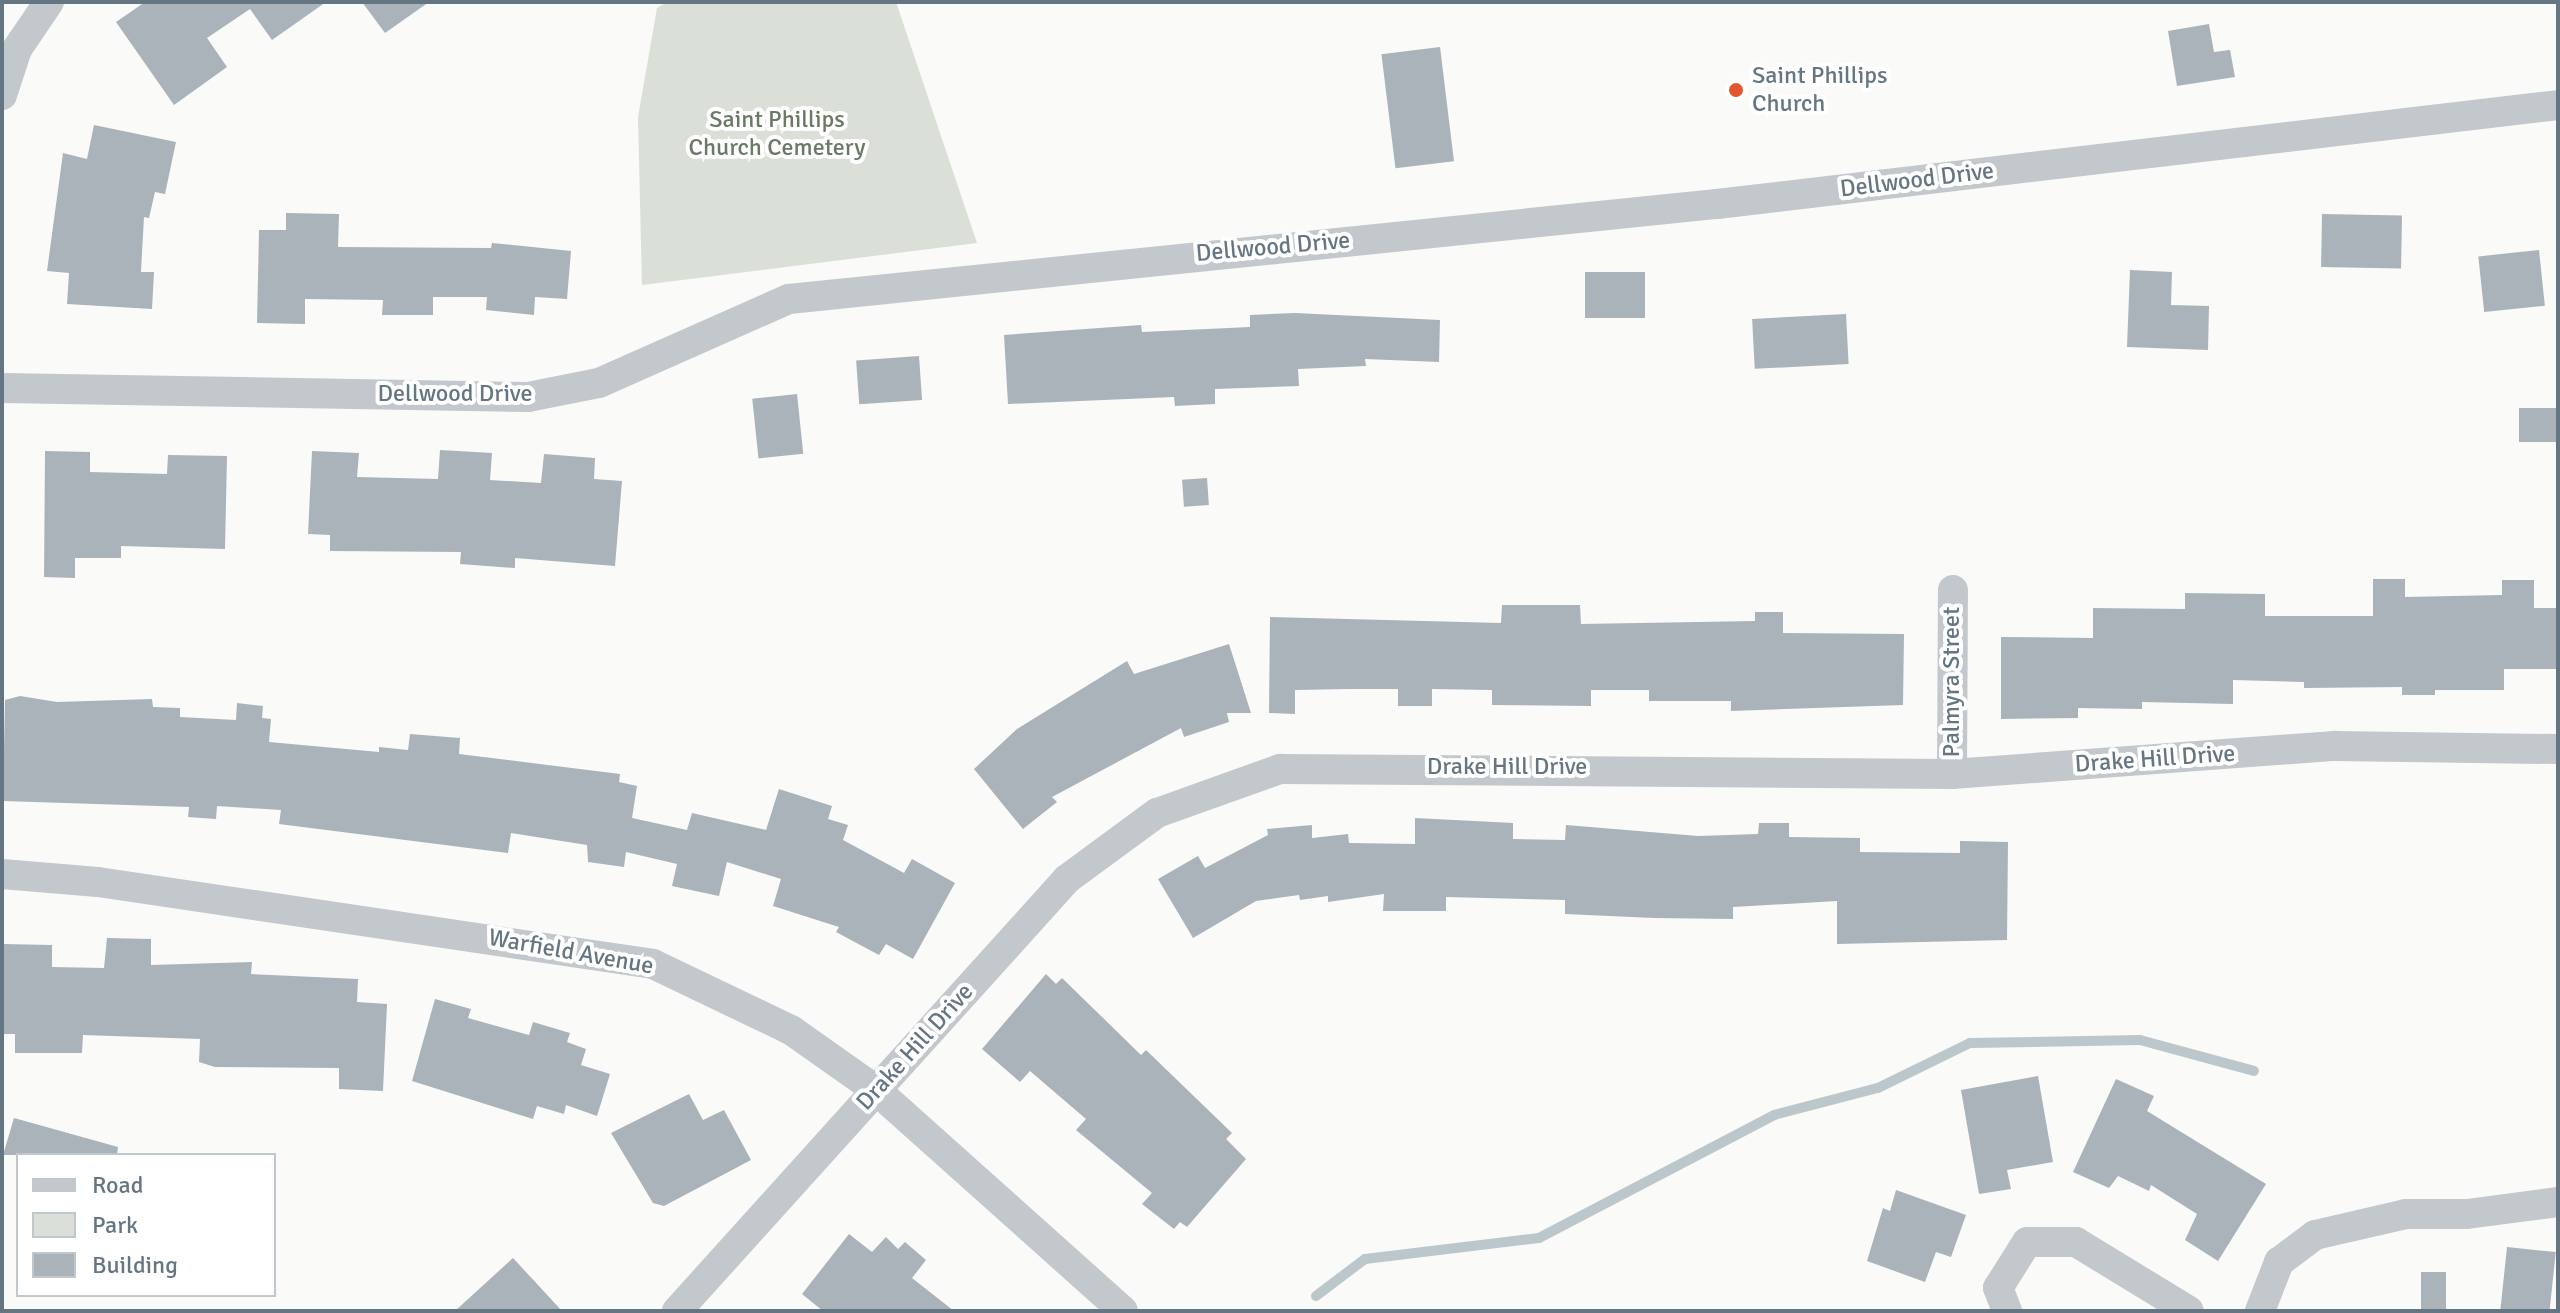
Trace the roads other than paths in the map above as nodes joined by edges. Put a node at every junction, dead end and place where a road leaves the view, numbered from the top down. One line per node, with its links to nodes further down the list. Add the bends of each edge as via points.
1 (49, 2): 2 (street, via 17,49)
2 (2, 95)
3 (2558, 105): 4 (street, Dellwood Drive, via 1717,204 802,297 599,383 528,397)
4 (2, 388)
5 (1953, 590): 7 (street, Palmyra Street)
6 (2558, 749): 7 (street, Drake Hill Drive, via 2335,746)
7 (1952, 774): 9 (street, Drake Hill Drive, via 1280,769 1157,813 1067,879)
8 (2, 874): 9 (street, Warfield Avenue, via 266,905 653,964 791,1030)
9 (876, 1090): 11 (street, Drake Hill Drive); 12 (street, Warfield Avenue)
10 (2558, 1202): 15 (street, via 2467,1214 2406,1214 2315,1235 2279,1262)
11 (677, 1311)
12 (1123, 1311)
13 (2007, 1311): 14 (street, via 1998,1288 2027,1242 2076,1242)
14 (2189, 1311)
15 (2260, 1311)

